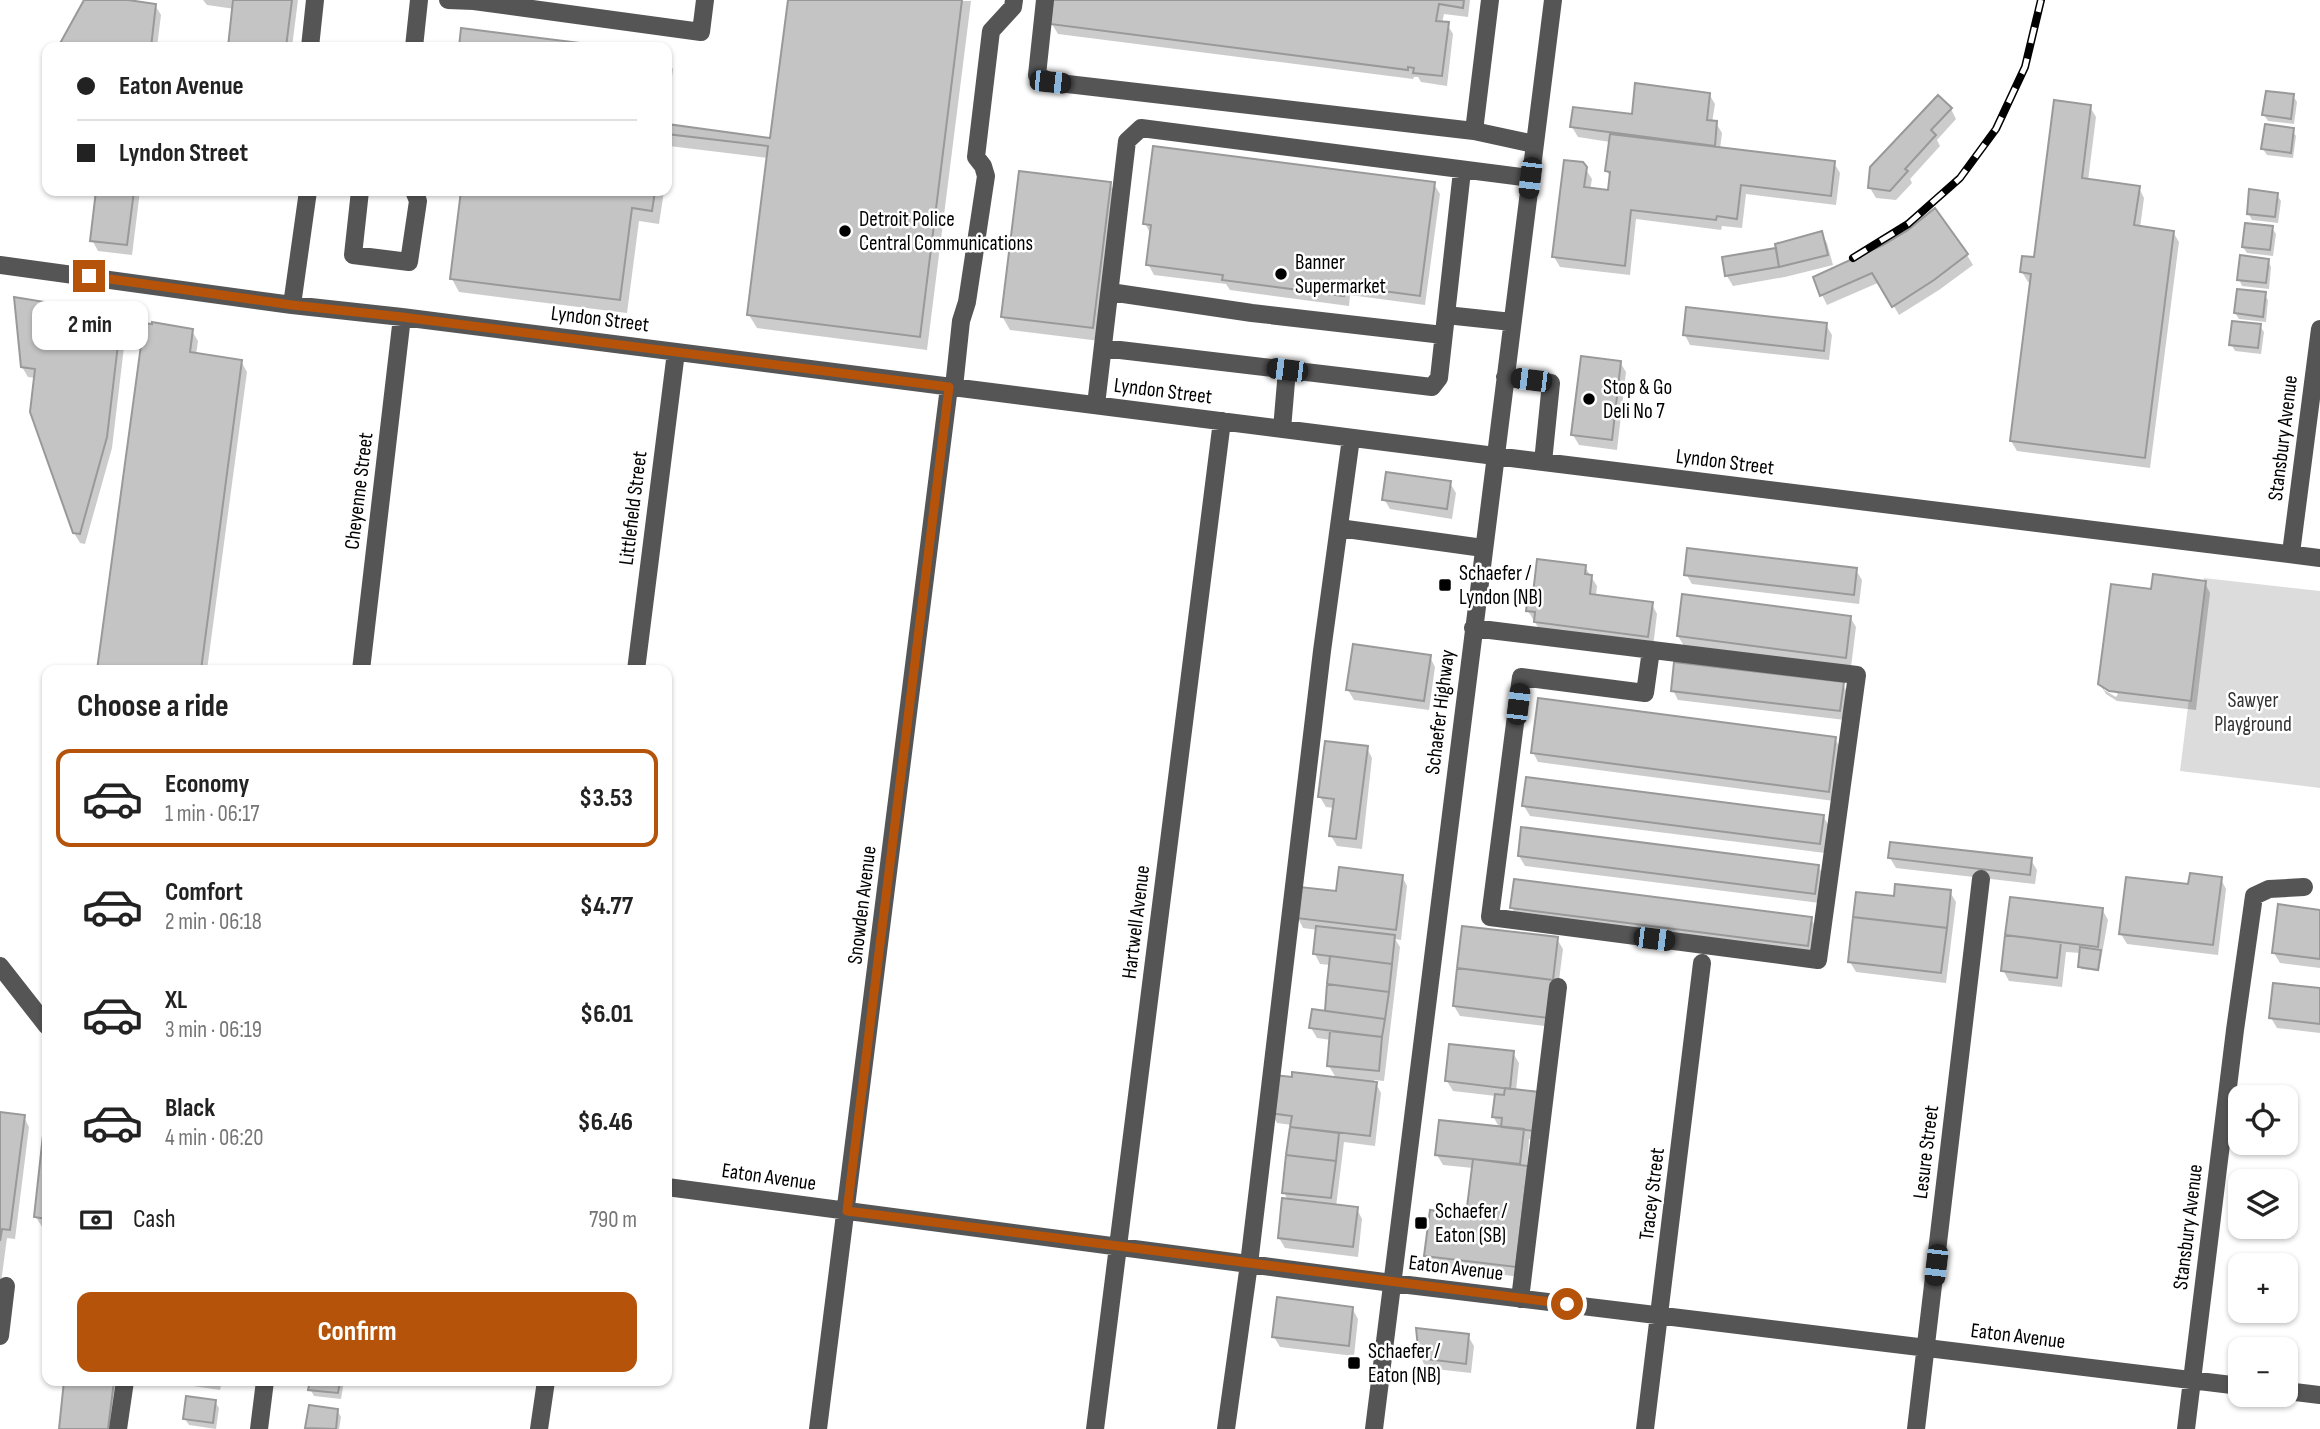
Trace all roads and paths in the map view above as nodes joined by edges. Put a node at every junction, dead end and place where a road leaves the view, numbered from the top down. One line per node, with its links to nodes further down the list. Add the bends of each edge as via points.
1 (315, 0): 9 (street)
2 (419, 0): 10 (street)
3 (448, 0): 4 (street, via 701,32)
4 (705, 0)
5 (1014, 0): 30 (street, Snowden Avenue, via 991,31 976,157 986,176)
6 (1045, 0): 11 (street, via 1037,75 1050,82)
7 (1490, 0): 11 (street)
8 (1553, 0): 12 (street, Schaefer Highway)
9 (311, 42)
10 (415, 42)
11 (1474, 131): 12 (street)
12 (1534, 144): 14 (street, Schaefer Highway)
13 (1462, 171): 14 (street); 19 (street, via 1141,128 1127,141); 21 (street)
14 (1530, 178): 23 (street, Schaefer Highway)
15 (307, 196): 20 (street)
16 (359, 196): 17 (street, via 353,255 409,262)
17 (416, 196)
18 (0, 265): 20 (street, Lyndon Street)
19 (1110, 292): 25 (street); 26 (street)
20 (292, 305): 22 (street, Lyndon Street)
21 (1446, 315): 23 (street); 25 (street)
22 (402, 317): 27 (street, Lyndon Street); 43 (street, Cheyenne Street)
23 (1512, 322): 29 (street, Schaefer Highway)
24 (2320, 329): 39 (street, Stansbury Avenue)
25 (1443, 335): 28 (street, via 1439,378 1432,387)
26 (1102, 348): 28 (street); 31 (street)
27 (676, 352): 30 (street, Lyndon Street); 44 (street, Littlefield Street)
28 (1287, 370): 33 (street)
29 (1505, 377): 35 (street, Schaefer Highway); 36 (street, via 1551,383)
30 (951, 387): 31 (street, Lyndon Street); 52 (street, Snowden Avenue)
31 (1096, 405): 32 (street, Lyndon Street)
32 (1222, 421): 33 (street, Lyndon Street); 53 (street, Hartwell Avenue)
33 (1282, 429): 34 (street, Lyndon Street)
34 (1351, 438): 35 (street, Lyndon Street); 37 (street)
35 (1495, 456): 36 (street, Lyndon Street); 38 (street, Schaefer Highway)
36 (1543, 462): 39 (street, Lyndon Street)
37 (1339, 528): 38 (street); 54 (street)
38 (1483, 548): 41 (street, Schaefer Highway)
39 (2291, 553): 40 (street, Lyndon Street)
40 (2320, 558)
41 (1474, 628): 42 (street); 55 (street, Schaefer Highway)
42 (1651, 650): 42 (street, via 1857,675 1818,960 1490,917 1521,677 1645,694)
43 (363, 665)
44 (637, 665)
45 (1981, 879): 60 (street, Lesure Street)
46 (2304, 887): 61 (street, Stansbury Avenue, via 2269,889 2254,896)
47 (1702, 963): 58 (street, Tracey Street)
48 (0, 966): 50 (street)
49 (1558, 987): 57 (street)
50 (42, 1020)
51 (672, 1188): 52 (street, Eaton Avenue)
52 (847, 1211): 53 (street, Eaton Avenue); 71 (street, Snowden Avenue)
53 (1119, 1246): 54 (street, Eaton Avenue); 72 (street, Hartwell Avenue)
54 (1249, 1264): 55 (street, Eaton Avenue); 73 (street)
55 (1392, 1283): 57 (street, Eaton Avenue); 74 (street, Schaefer Highway)
56 (6, 1286): 59 (street)
57 (1520, 1299): 58 (street, Eaton Avenue)
58 (1660, 1316): 60 (street, Eaton Avenue); 75 (street, Tracey Street)
59 (0, 1336)
60 (1927, 1348): 61 (street, Eaton Avenue); 76 (street, Lesure Street)
61 (2192, 1380): 62 (street, Eaton Avenue); 77 (street, Stansbury Avenue)
62 (2228, 1384)
63 (124, 1386): 68 (street)
64 (264, 1386): 69 (street)
65 (545, 1386): 70 (street)
66 (2298, 1392): 67 (street)
67 (2320, 1395)
68 (118, 1429)
69 (259, 1429)
70 (539, 1429)
71 (818, 1429)
72 (1095, 1429)
73 (1226, 1429)
74 (1374, 1429)
75 (1645, 1429)
76 (1916, 1429)
77 (2186, 1429)

